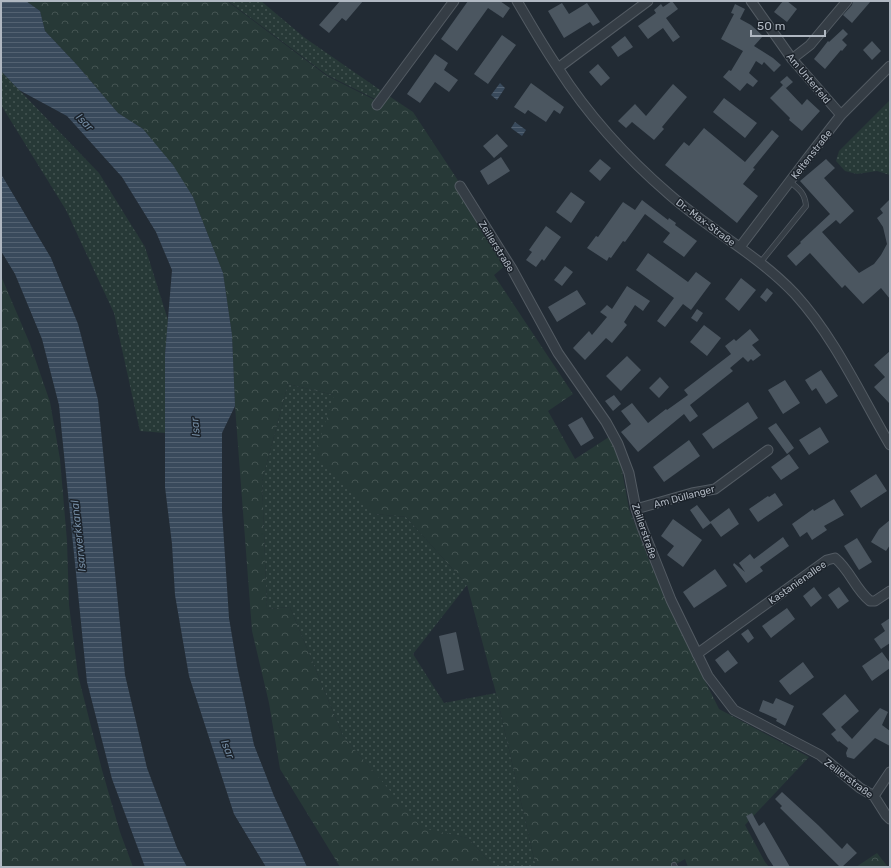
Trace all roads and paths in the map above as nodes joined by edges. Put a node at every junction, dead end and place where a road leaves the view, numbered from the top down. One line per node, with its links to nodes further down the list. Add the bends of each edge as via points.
1 (454, 1): 9 (street)
2 (517, 1): 8 (street, Dr.-Max-Straße)
3 (648, 1): 8 (street)
4 (751, 1): 6 (street, Am Unterfeld)
5 (848, 1): 6 (street, via 810,45)
6 (792, 59): 10 (street, Am Unterfeld)
7 (890, 66): 10 (street, Keltenstraße)
8 (558, 68): 13 (street, Dr.-Max-Straße, via 595,118 635,163 691,212)
9 (377, 105)
10 (841, 115): 11 (street, Keltenstraße)
11 (789, 181): 13 (street, Keltenstraße); 14 (lane, via 800,190 806,199 806,206)
12 (460, 186): 17 (street, Zeillerstraße, via 512,269 558,353 606,422 618,444 629,473)
13 (740, 247): 14 (street, Dr.-Max-Straße)
14 (760, 263): 15 (street, Dr.-Max-Straße, via 795,295 814,318 840,357)
15 (890, 445)
16 (768, 450): 17 (street, Am Düllanger, via 715,489)
17 (636, 509): 19 (street, Zeillerstraße, via 671,600)
18 (890, 591): 19 (street, Kastanienallee, via 870,601 842,563 835,558 827,560)
19 (696, 654): 21 (street, Zeillerstraße, via 708,676 734,710 820,755 860,788)
20 (890, 772): 21 (street)
21 (874, 796): 22 (street, Zeillerstraße)
22 (890, 818)

